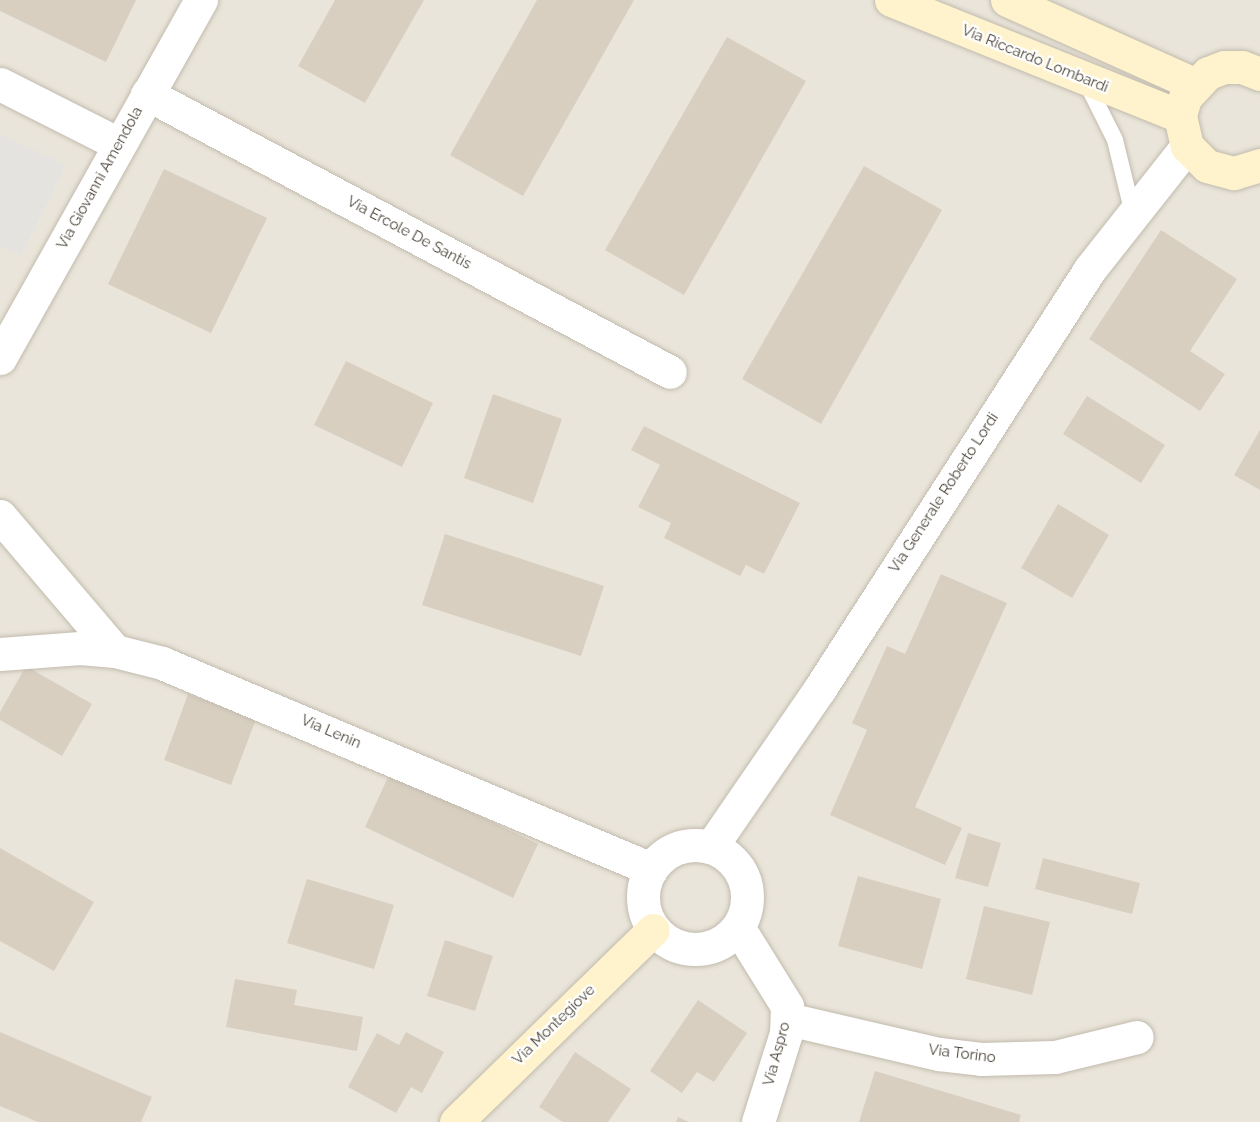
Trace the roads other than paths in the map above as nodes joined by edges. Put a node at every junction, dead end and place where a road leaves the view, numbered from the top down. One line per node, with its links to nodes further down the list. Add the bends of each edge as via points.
1 (201, 0): 8 (street, Via Giovanni Amendola)
2 (891, 0): 5 (main road, Via Riccardo Lombardi)
3 (1007, 0): 7 (main road)
4 (1260, 74): 7 (main road, via 1224,68)
5 (1084, 79): 9 (main road, Via Riccardo Lombardi); 12 (lane, via 1115,140)
6 (0, 84): 10 (street)
7 (1194, 84): 9 (main road, via 1185,98)
8 (147, 94): 10 (street, Via Giovanni Amendola); 14 (street, Via Ercole De Santis)
9 (1183, 131): 11 (main road, Via Riccardo Lombardi, via 1195,157 1220,171 1241,172); 12 (street, Via Generale Roberto Lordi)
10 (119, 144): 13 (street, Via Giovanni Amendola)
11 (1260, 165)
12 (1133, 214): 18 (street, Via Generale Roberto Lordi, via 1090,269 819,690)
13 (0, 358)
14 (670, 372)
15 (0, 516): 16 (street)
16 (115, 651): 17 (street, Via Lenin, via 63,648); 19 (street, Via Lenin, via 191,673)
17 (0, 654)
18 (711, 847): 19 (street, via 677,848); 20 (street, via 725,854 745,880 746,912)
19 (651, 868): 21 (street, via 642,900)
20 (738, 927): 21 (street, via 727,939 696,950 665,942); 22 (street, Via Aspro, via 782,994)
21 (653, 930): 24 (main road, Via Montegiove)
22 (788, 1019): 23 (street, Via Torino, via 939,1054 981,1059 1055,1057); 25 (street, Via Aspro)
23 (1137, 1037)
24 (456, 1122)
25 (758, 1122)

